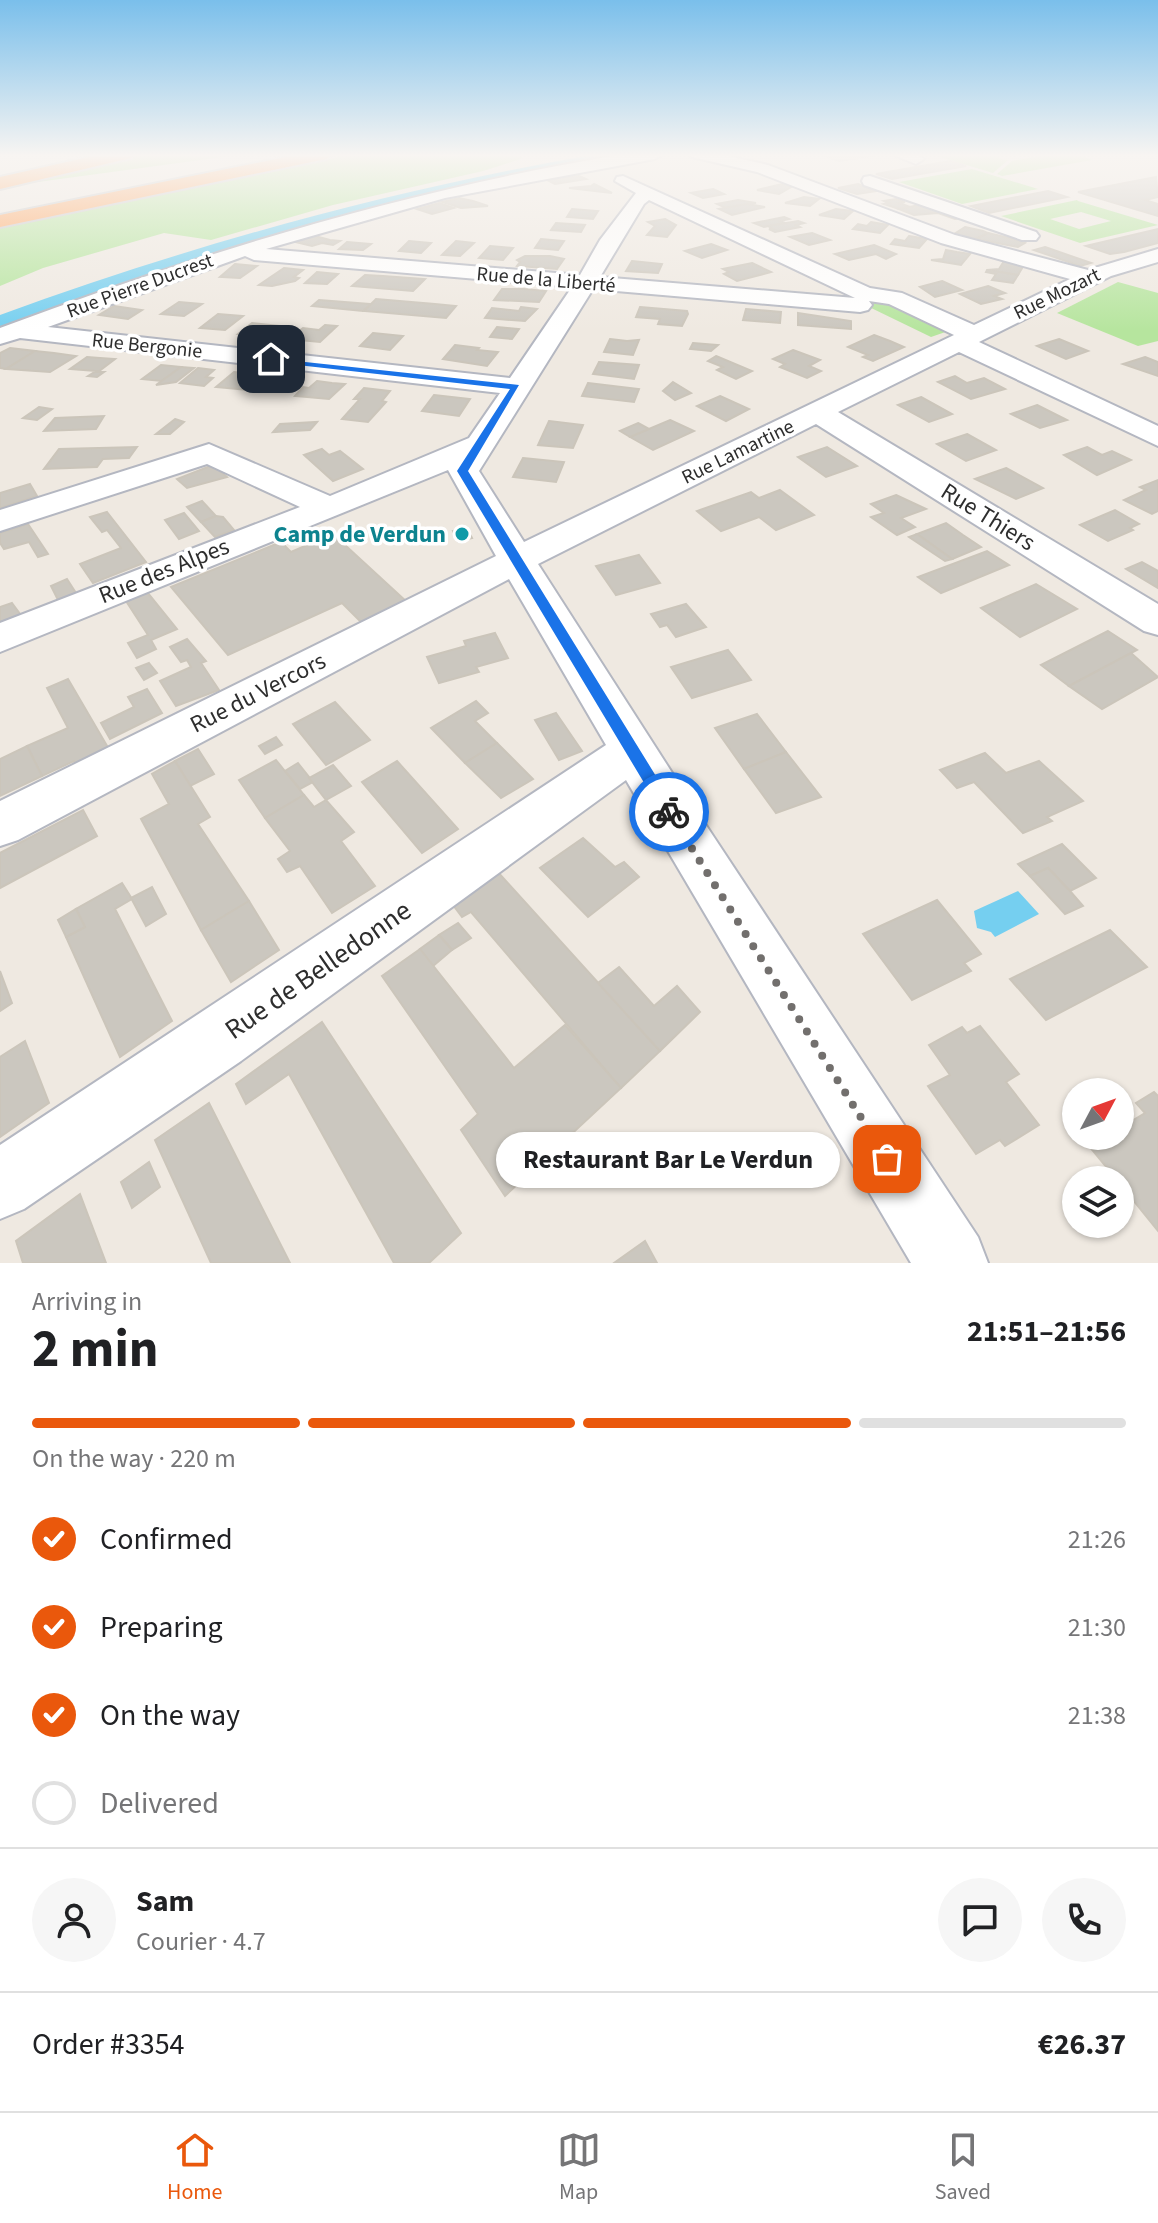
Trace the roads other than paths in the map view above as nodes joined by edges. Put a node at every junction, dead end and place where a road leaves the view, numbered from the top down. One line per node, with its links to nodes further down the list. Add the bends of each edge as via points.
1 (39, 213): 7 (highway)
2 (373, 213): 9 (street, Rue Pierre Ducrest)
3 (629, 213): 12 (street)
4 (685, 213): 13 (street)
5 (880, 213): 11 (street, via 948,239 1038,261)
6 (964, 213): 8 (street)
7 (0, 221)
8 (1045, 241)
9 (233, 253): 12 (street, Rue de la Liberté); 14 (street, Rue Pierre Ducrest)
10 (1158, 255): 11 (street, Rue Mozart)
11 (1089, 267): 15 (street, Rue Mozart)
12 (586, 283): 13 (street, Rue de la Liberté); 16 (street)
13 (862, 300): 15 (street)
14 (8, 334): 16 (street, Rue Bergonie)
15 (961, 341): 17 (street, Rue Lamartine); 18 (street)
16 (516, 387): 19 (street)
17 (817, 413): 22 (street, Rue Lamartine); 23 (street, Rue Thiers)
18 (1158, 437)
19 (482, 444): 20 (street, Rue des Alpes); 22 (street, via 463,471)
20 (330, 508): 21 (street, via 209,453); 24 (street, Rue des Alpes)
21 (0, 521)
22 (517, 560): 25 (street); 26 (street, Rue du Vercors)
23 (1158, 622)
24 (0, 638)
25 (632, 751): 27 (street, Rue de Belledonne); 28 (street)
26 (0, 825)
27 (0, 1185)
28 (952, 1263)

